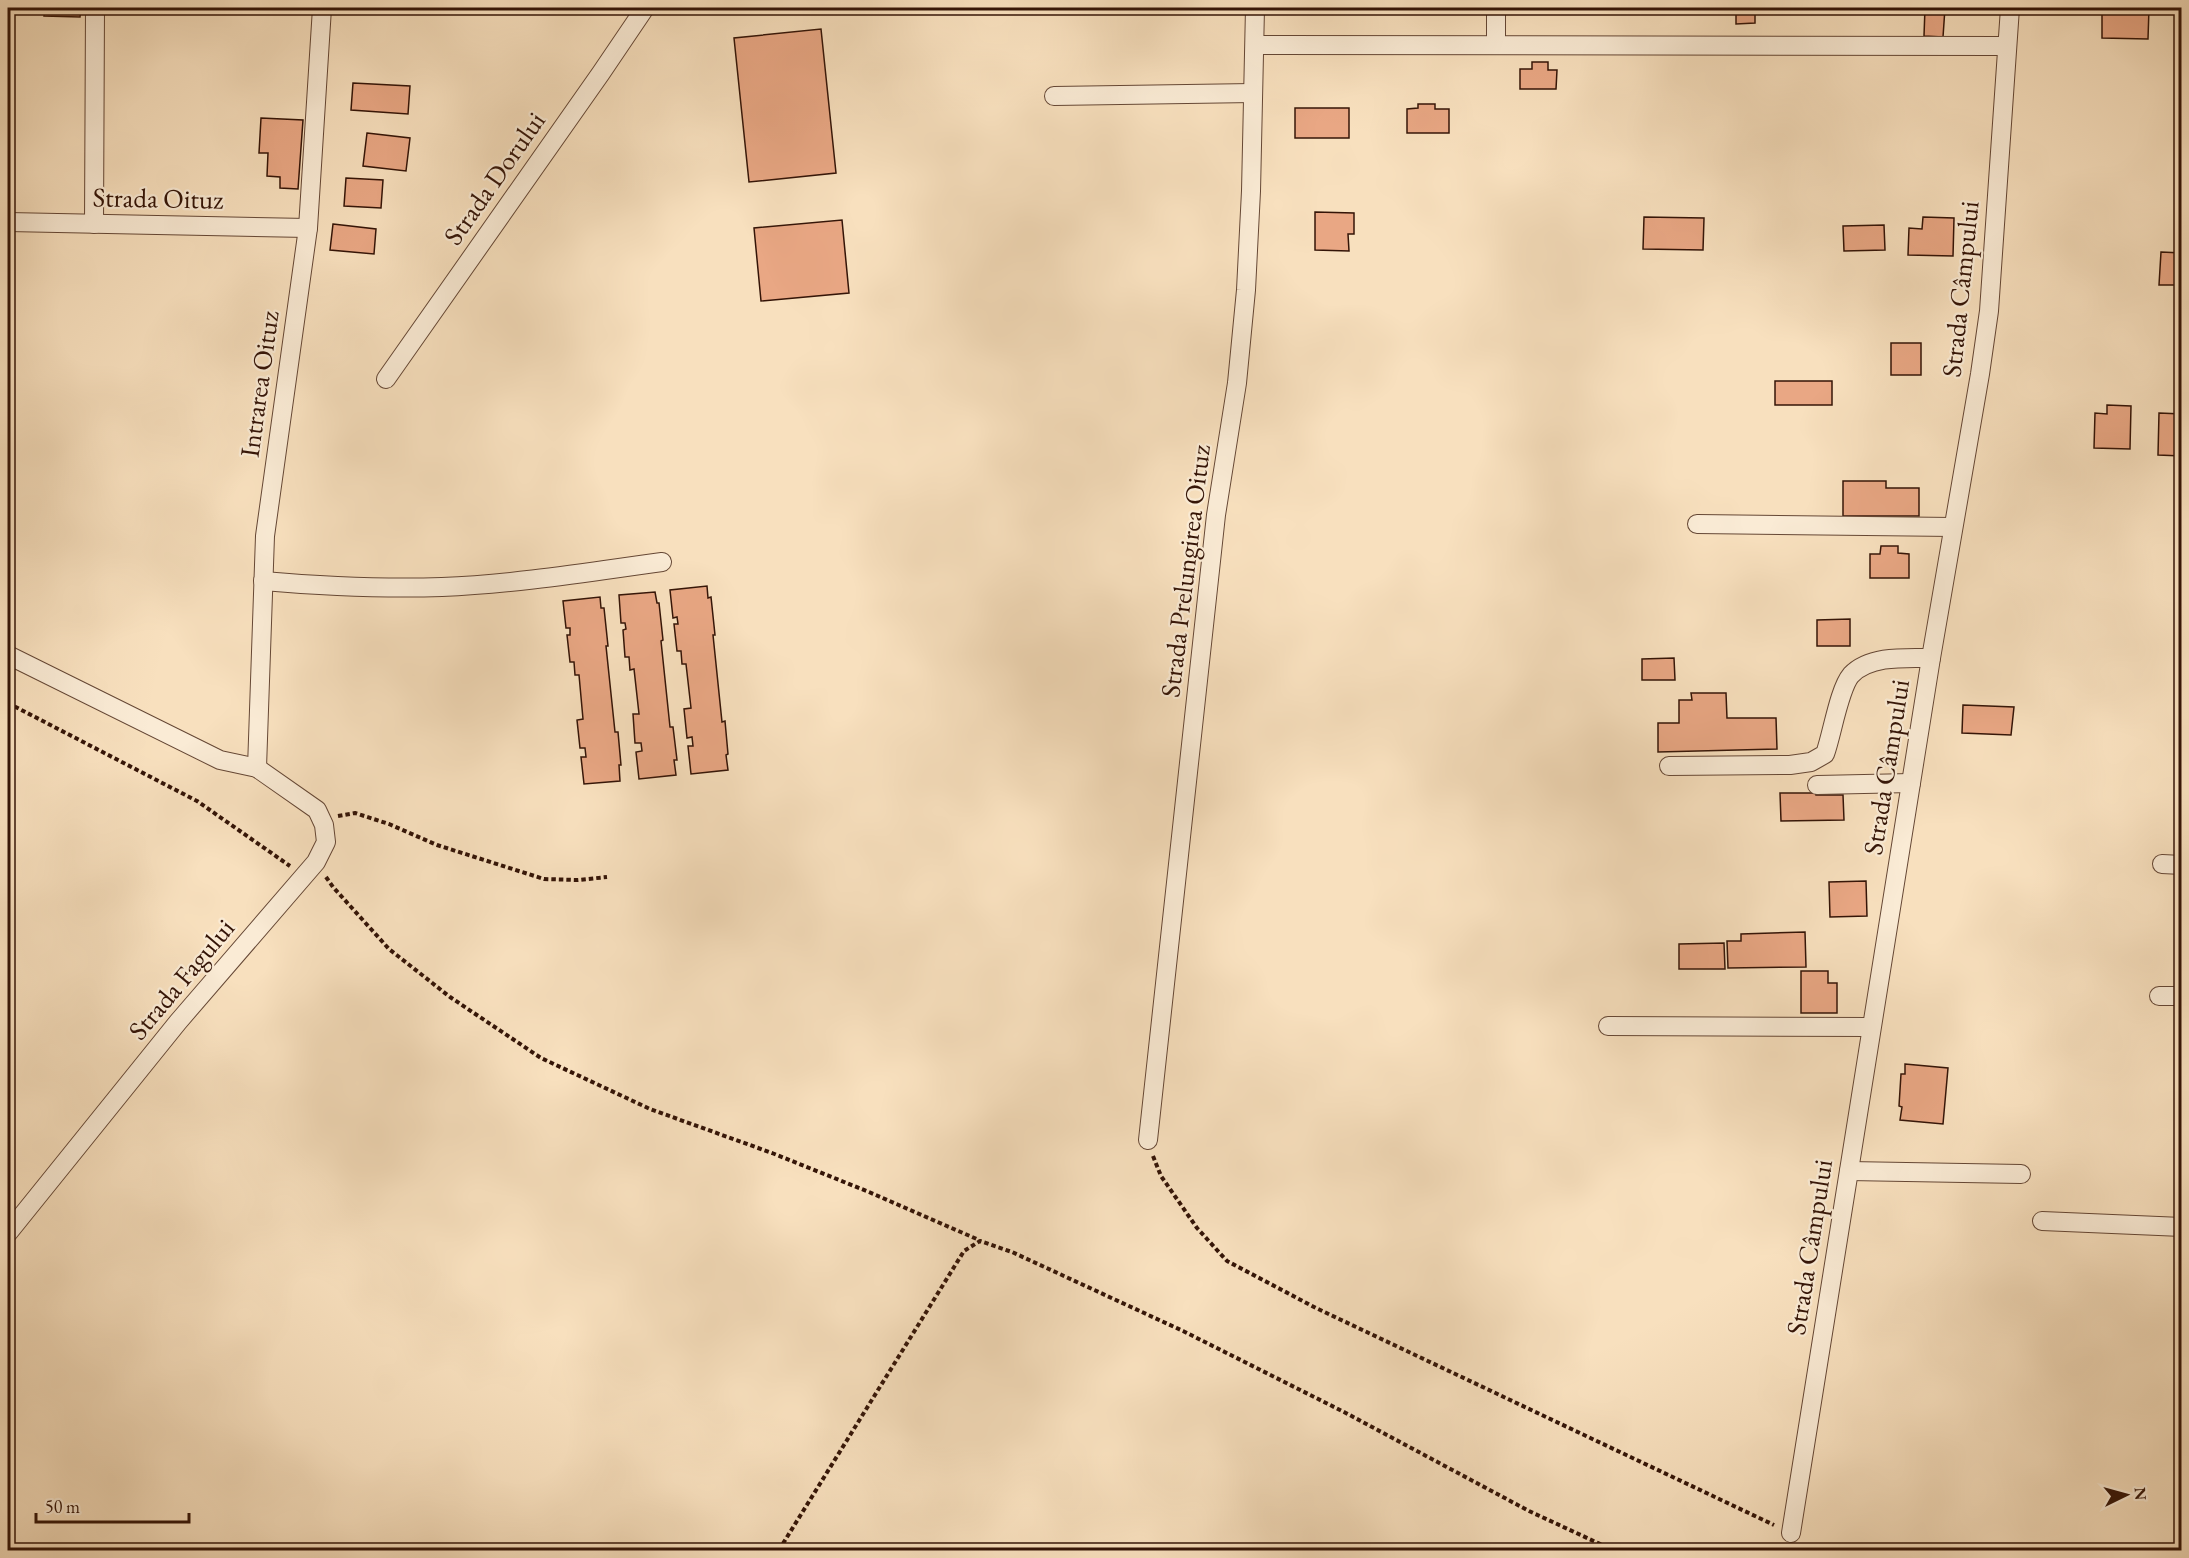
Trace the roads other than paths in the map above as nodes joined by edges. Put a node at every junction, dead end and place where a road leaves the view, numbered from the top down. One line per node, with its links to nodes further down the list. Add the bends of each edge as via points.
1 (95, 8): 13 (street)
2 (321, 8): 14 (street, Intrarea Oituz)
3 (645, 8): 15 (street, Strada Dorului)
4 (1255, 8): 7 (street, Strada Prelungirea Oituz)
5 (1496, 8): 8 (street)
6 (2010, 8): 9 (street, Strada Câmpului)
7 (1255, 45): 8 (street); 10 (street, Strada Prelungirea Oituz)
8 (1496, 45): 9 (street)
9 (2007, 46): 17 (street, Strada Câmpului, via 1989,311)
10 (1253, 93): 11 (street); 32 (street, Strada Prelungirea Oituz, via 1248,257 1238,371 1216,515)
11 (1054, 96)
12 (8, 222): 13 (street, Strada Oituz)
13 (94, 224): 14 (street, Strada Oituz)
14 (308, 228): 19 (street, Intrarea Oituz, via 270,493)
15 (386, 379)
16 (1697, 524): 17 (street)
17 (1953, 527): 21 (street, Strada Câmpului)
18 (662, 562): 19 (street, via 443,587)
19 (263, 581): 23 (street, Intrarea Oituz)
20 (8, 655): 23 (street, via 220,760)
21 (1931, 658): 22 (street, via 1871,663 1851,676 1825,754 1811,762); 24 (street, Strada Câmpului)
22 (1669, 766)
23 (257, 768): 37 (street, Strada Fagului, via 317,810 326,842 311,868 123,1088)
24 (1911, 783): 25 (street); 31 (street, Strada Câmpului)
25 (1817, 785)
26 (2162, 864): 27 (street)
27 (2181, 864)
28 (2159, 996): 29 (street)
29 (2181, 996)
30 (1608, 1026): 31 (street)
31 (1871, 1027): 33 (street, Strada Câmpului)
32 (1148, 1140)
33 (1849, 1171): 34 (street); 38 (street, Strada Câmpului)
34 (2021, 1174)
35 (2042, 1221): 36 (street)
36 (2181, 1227)
37 (8, 1233)
38 (1791, 1533)

